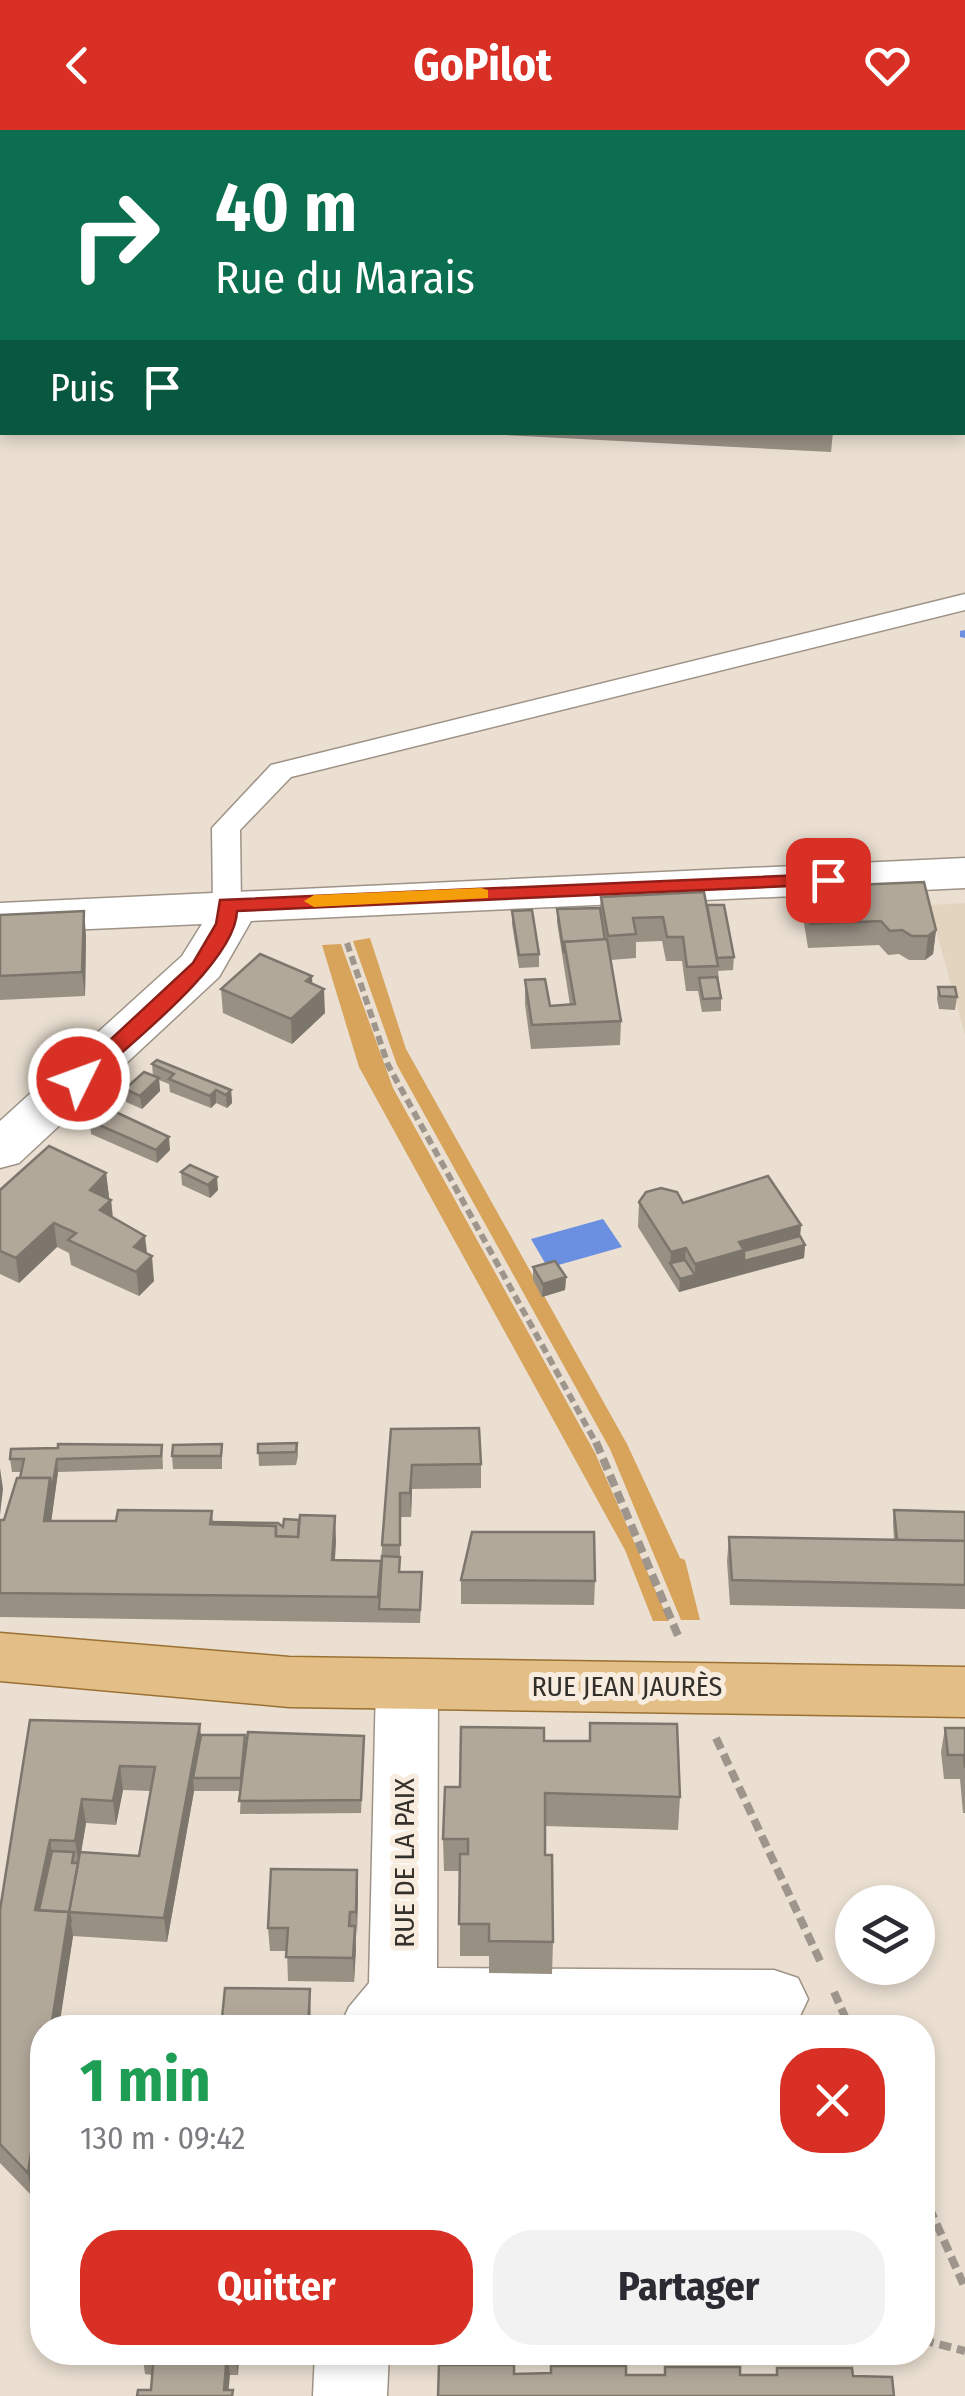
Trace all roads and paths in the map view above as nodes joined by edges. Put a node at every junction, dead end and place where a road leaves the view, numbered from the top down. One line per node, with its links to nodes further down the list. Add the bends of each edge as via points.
1 (965, 602): 4 (lane, via 281,771 226,828)
2 (965, 873): 3 (street)
3 (336, 900): 4 (street); 10 (path, via 388,1065 605,1459 672,1617)
4 (227, 905): 5 (street); 6 (street, via 226,924 201,966)
5 (0, 918)
6 (0, 1150)
7 (0, 1657): 8 (main road, RUE JEAN JAURÈS)
8 (289, 1682): 9 (main road, RUE JEAN JAURÈS); 12 (main road, RUE JEAN JAURÈS)
9 (407, 1684): 10 (main road, RUE JEAN JAURÈS); 14 (street, RUE DE LA PAIX)
10 (690, 1688): 11 (main road, RUE JEAN JAURÈS); 15 (path)
11 (965, 1692)
12 (0, 1696)
13 (774, 1999): 14 (street)
14 (388, 2012)
15 (844, 2015)
16 (935, 2220): 17 (path)
17 (965, 2288)
18 (935, 2343): 19 (path)
19 (965, 2351)
20 (351, 2365): 21 (street)
21 (350, 2396)

